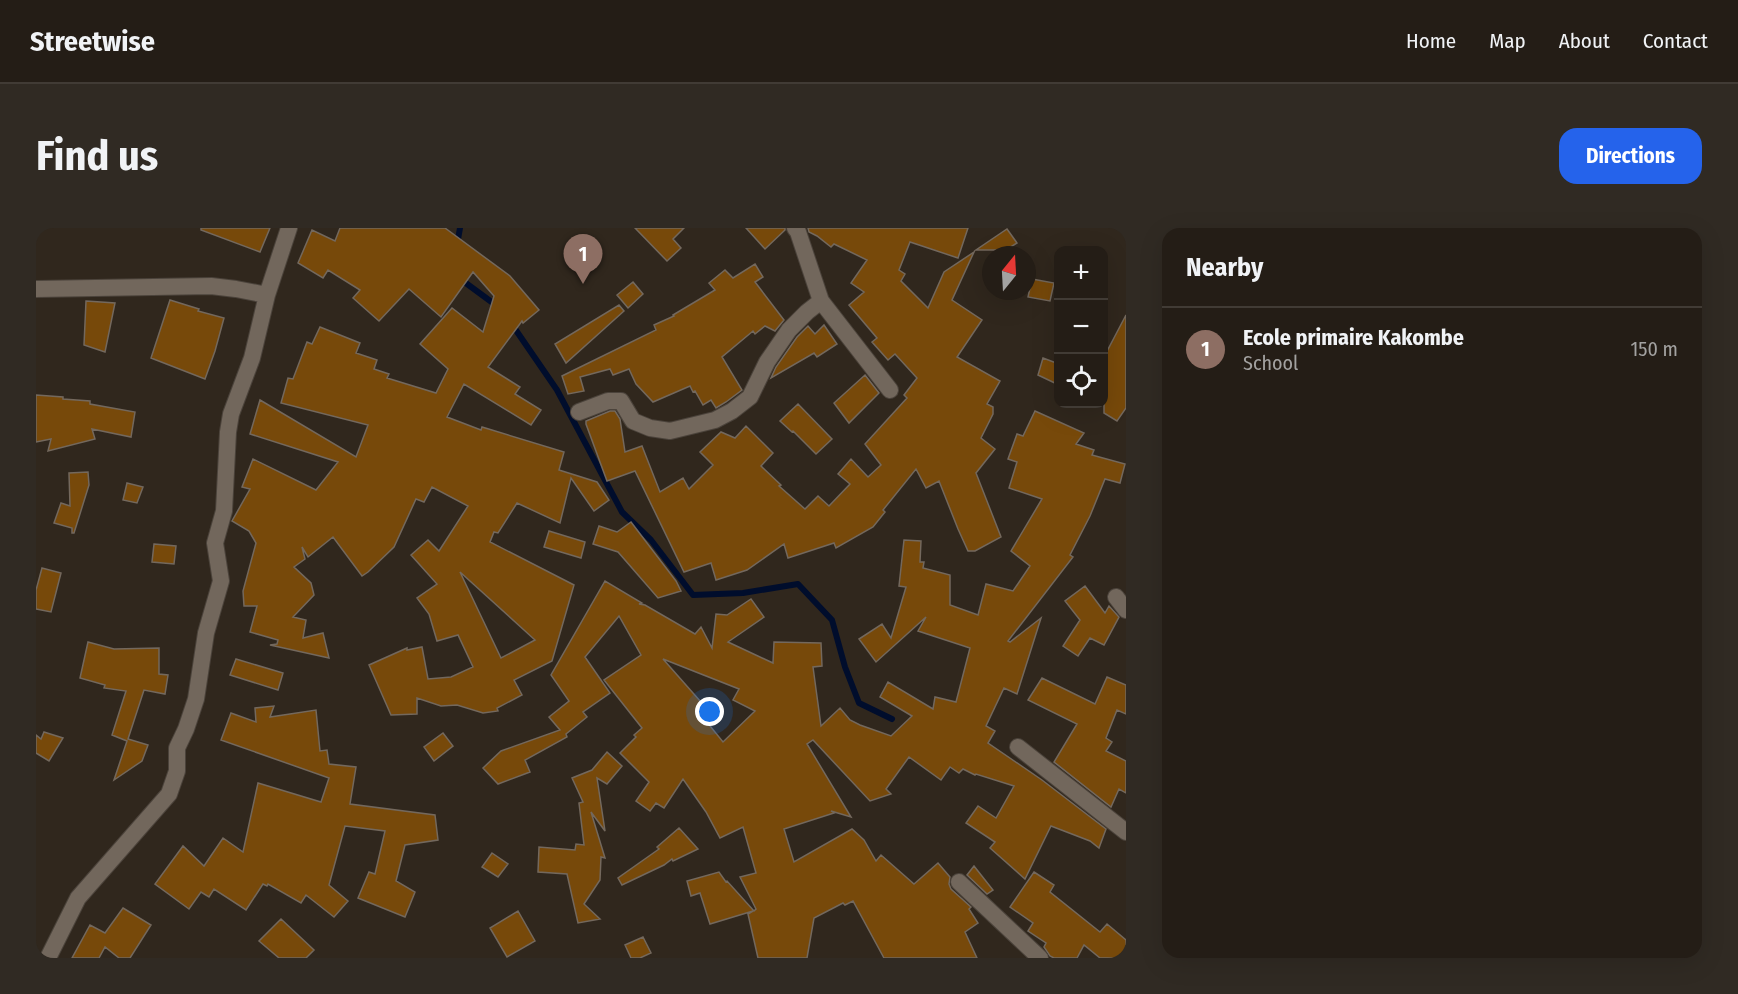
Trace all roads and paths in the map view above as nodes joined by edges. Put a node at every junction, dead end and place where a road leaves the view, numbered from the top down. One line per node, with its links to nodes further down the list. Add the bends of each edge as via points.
1 (289, 228): 4 (street)
2 (795, 228): 5 (street)
3 (36, 289): 4 (street, via 211,286)
4 (267, 295): 11 (street, via 252,358 231,414 224,511 215,543 221,581 206,633 195,699 177,748 177,771 168,794 78,898)
5 (821, 302): 6 (street); 7 (street, via 789,330 750,397 715,420 670,431 633,421 621,401 608,401)
6 (890, 390)
7 (579, 412)
8 (1018, 747): 9 (street)
9 (1126, 832)
10 (959, 882): 12 (street)
11 (48, 958)
12 (1040, 958)

